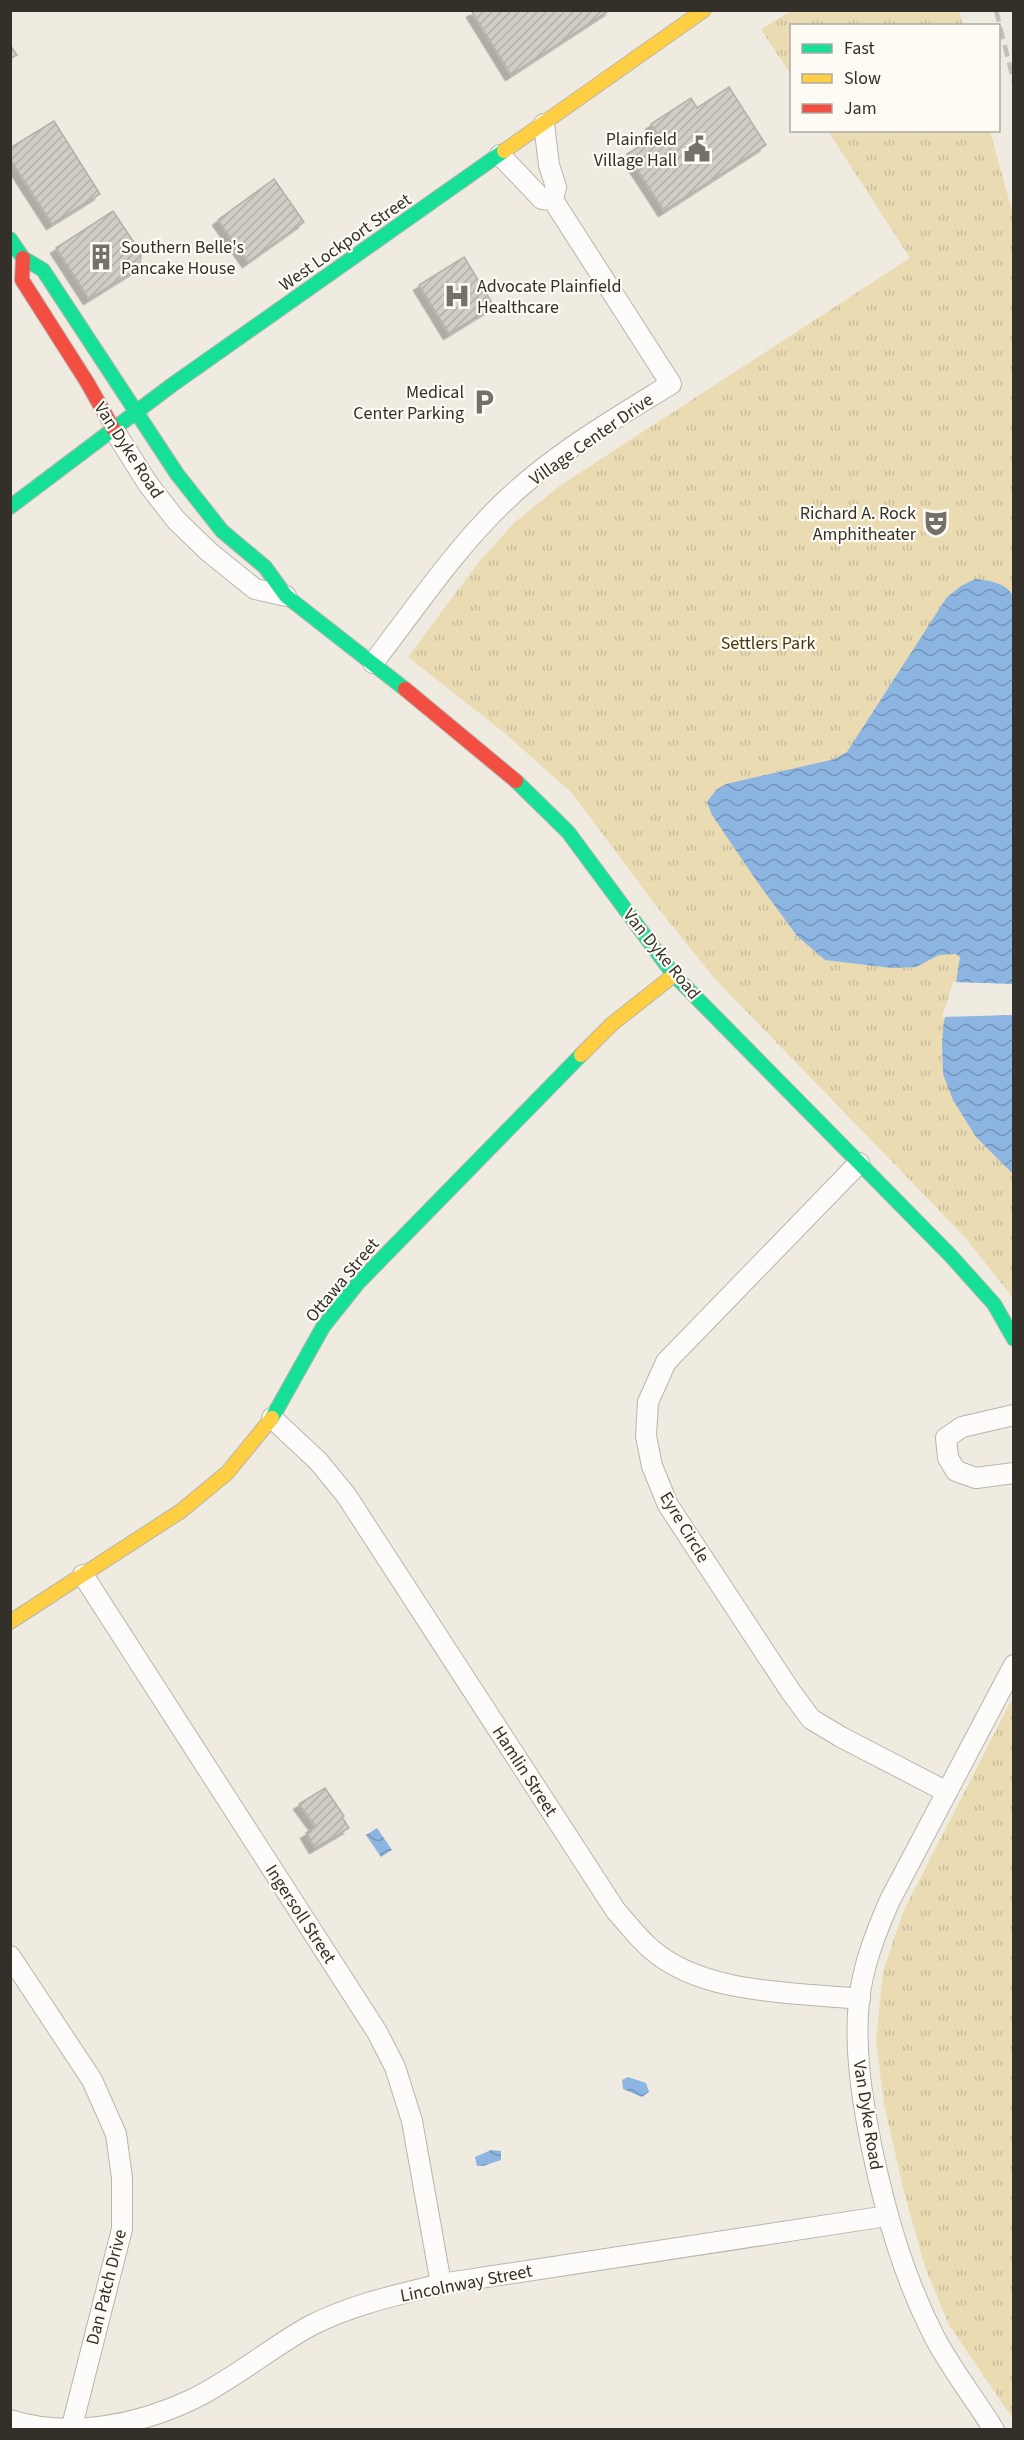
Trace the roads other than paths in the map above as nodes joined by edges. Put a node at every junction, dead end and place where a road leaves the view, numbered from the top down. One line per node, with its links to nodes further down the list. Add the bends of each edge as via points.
1 (704, 10): 2 (street, West Lockport Street)
2 (544, 124): 3 (street, West Lockport Street); 4 (street, Village Center Drive, via 556,187)
3 (500, 155): 4 (street, Village Center Drive, via 542,199); 7 (street, West Lockport Street)
4 (553, 200): 11 (street, Village Center Drive, via 671,384 550,463 502,503 450,562)
5 (10, 239): 6 (street, Van Dyke Road)
6 (23, 258): 7 (street, Van Dyke Road, via 43,270); 8 (street, Van Dyke Road, via 22,280)
7 (136, 414): 8 (street, West Lockport Street); 10 (street, Van Dyke Road, via 198,503 222,531 266,567)
8 (114, 430): 9 (street, West Lockport Street); 10 (street, Van Dyke Road, via 176,520 209,552 255,589)
9 (10, 507)
10 (286, 596): 11 (street, Van Dyke Road)
11 (374, 663): 12 (street, Van Dyke Road, via 512,777 568,832)
12 (674, 975): 13 (street, Van Dyke Road); 16 (street, Ottawa Street, via 612,1024 358,1283 323,1328)
13 (859, 1163): 14 (street, Van Dyke Road, via 987,1296); 21 (street, Eyre Circle, via 666,1362 648,1402 646,1436 652,1466 668,1504 811,1719)
14 (1014, 1339)
15 (1014, 1415): 17 (street, via 962,1427 946,1438 948,1458 956,1471 976,1478)
16 (272, 1418): 18 (street, Ottawa Street, via 226,1473 181,1511); 23 (street, Hamlin Street, via 318,1461 346,1495 616,1911 651,1950 688,1973 735,1986)
17 (1014, 1473)
18 (83, 1575): 19 (street, Ottawa Street); 25 (street, Ingersoll Street, via 377,2032 395,2067 412,2121)
19 (10, 1622)
20 (1014, 1665): 21 (street, Van Dyke Road)
21 (947, 1792): 23 (street, Van Dyke Road, via 873,1937)
22 (10, 1956): 27 (street, Dan Patch Drive, via 93,2080 116,2134 122,2178 122,2229)
23 (860, 1999): 24 (street, Van Dyke Road, via 858,2057 863,2104)
24 (887, 2216): 25 (street, Lincolnway Street); 28 (street, Van Dyke Road, via 910,2284 936,2340)
25 (441, 2284): 27 (street, Lincolnway Street, via 375,2301 312,2326 195,2398 156,2414 118,2424)
26 (10, 2420): 27 (street, Lincolnway Street)
27 (71, 2429)
28 (994, 2430)

